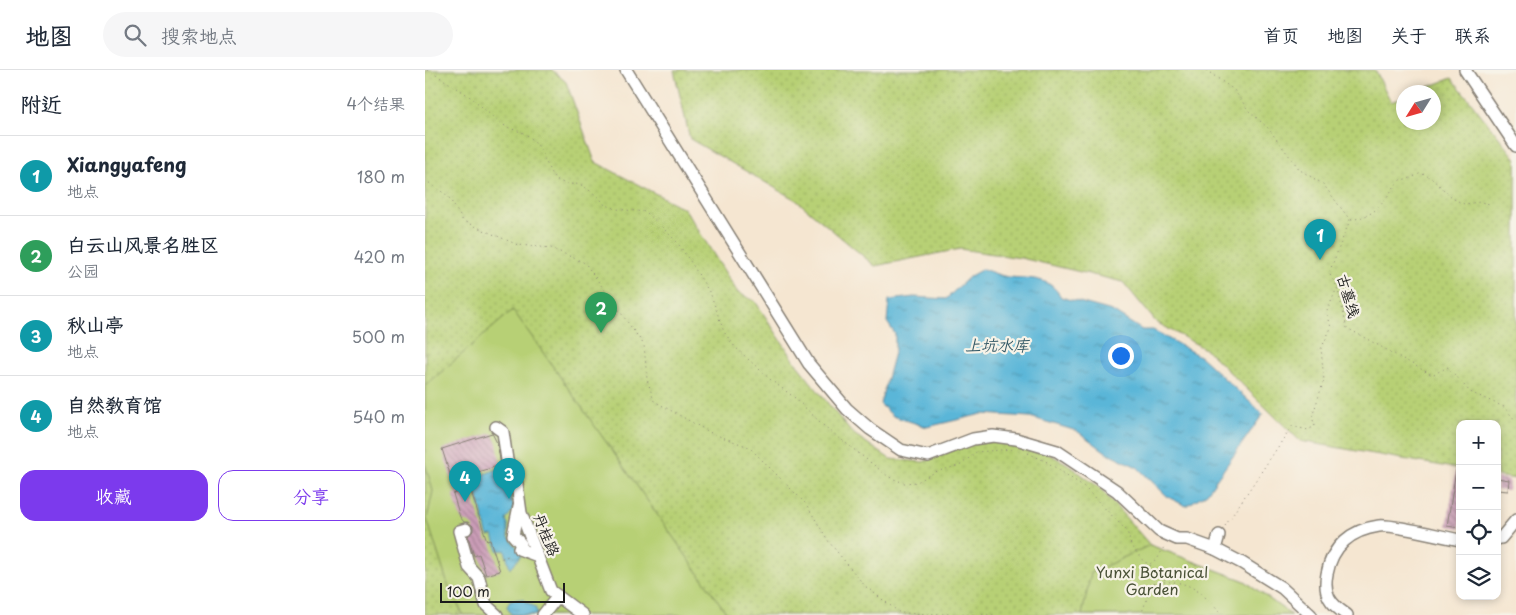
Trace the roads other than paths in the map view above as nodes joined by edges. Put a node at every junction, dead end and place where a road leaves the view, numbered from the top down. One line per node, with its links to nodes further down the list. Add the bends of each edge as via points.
1 (626, 70): 10 (street, via 809,364 847,409 870,429 901,450 927,456 973,439 993,436 1043,446 1069,458 1117,491 1159,531)
2 (1465, 70): 3 (street)
3 (1516, 146)
4 (496, 427): 11 (street, 丹桂路, via 503,432 507,460 517,484 519,506 551,591)
5 (1516, 520): 8 (street)
6 (466, 529): 13 (street, via 459,531 469,567 479,578 486,605)
7 (1219, 535): 10 (street)
8 (1501, 538)
9 (1456, 539): 16 (street, via 1381,525 1347,537 1334,552 1325,582 1327,598)
10 (1215, 549): 15 (street, via 1282,588)
11 (558, 596): 12 (street); 14 (street)
12 (545, 612)
13 (497, 615)
14 (583, 615)
15 (1311, 615)
16 (1347, 615)

